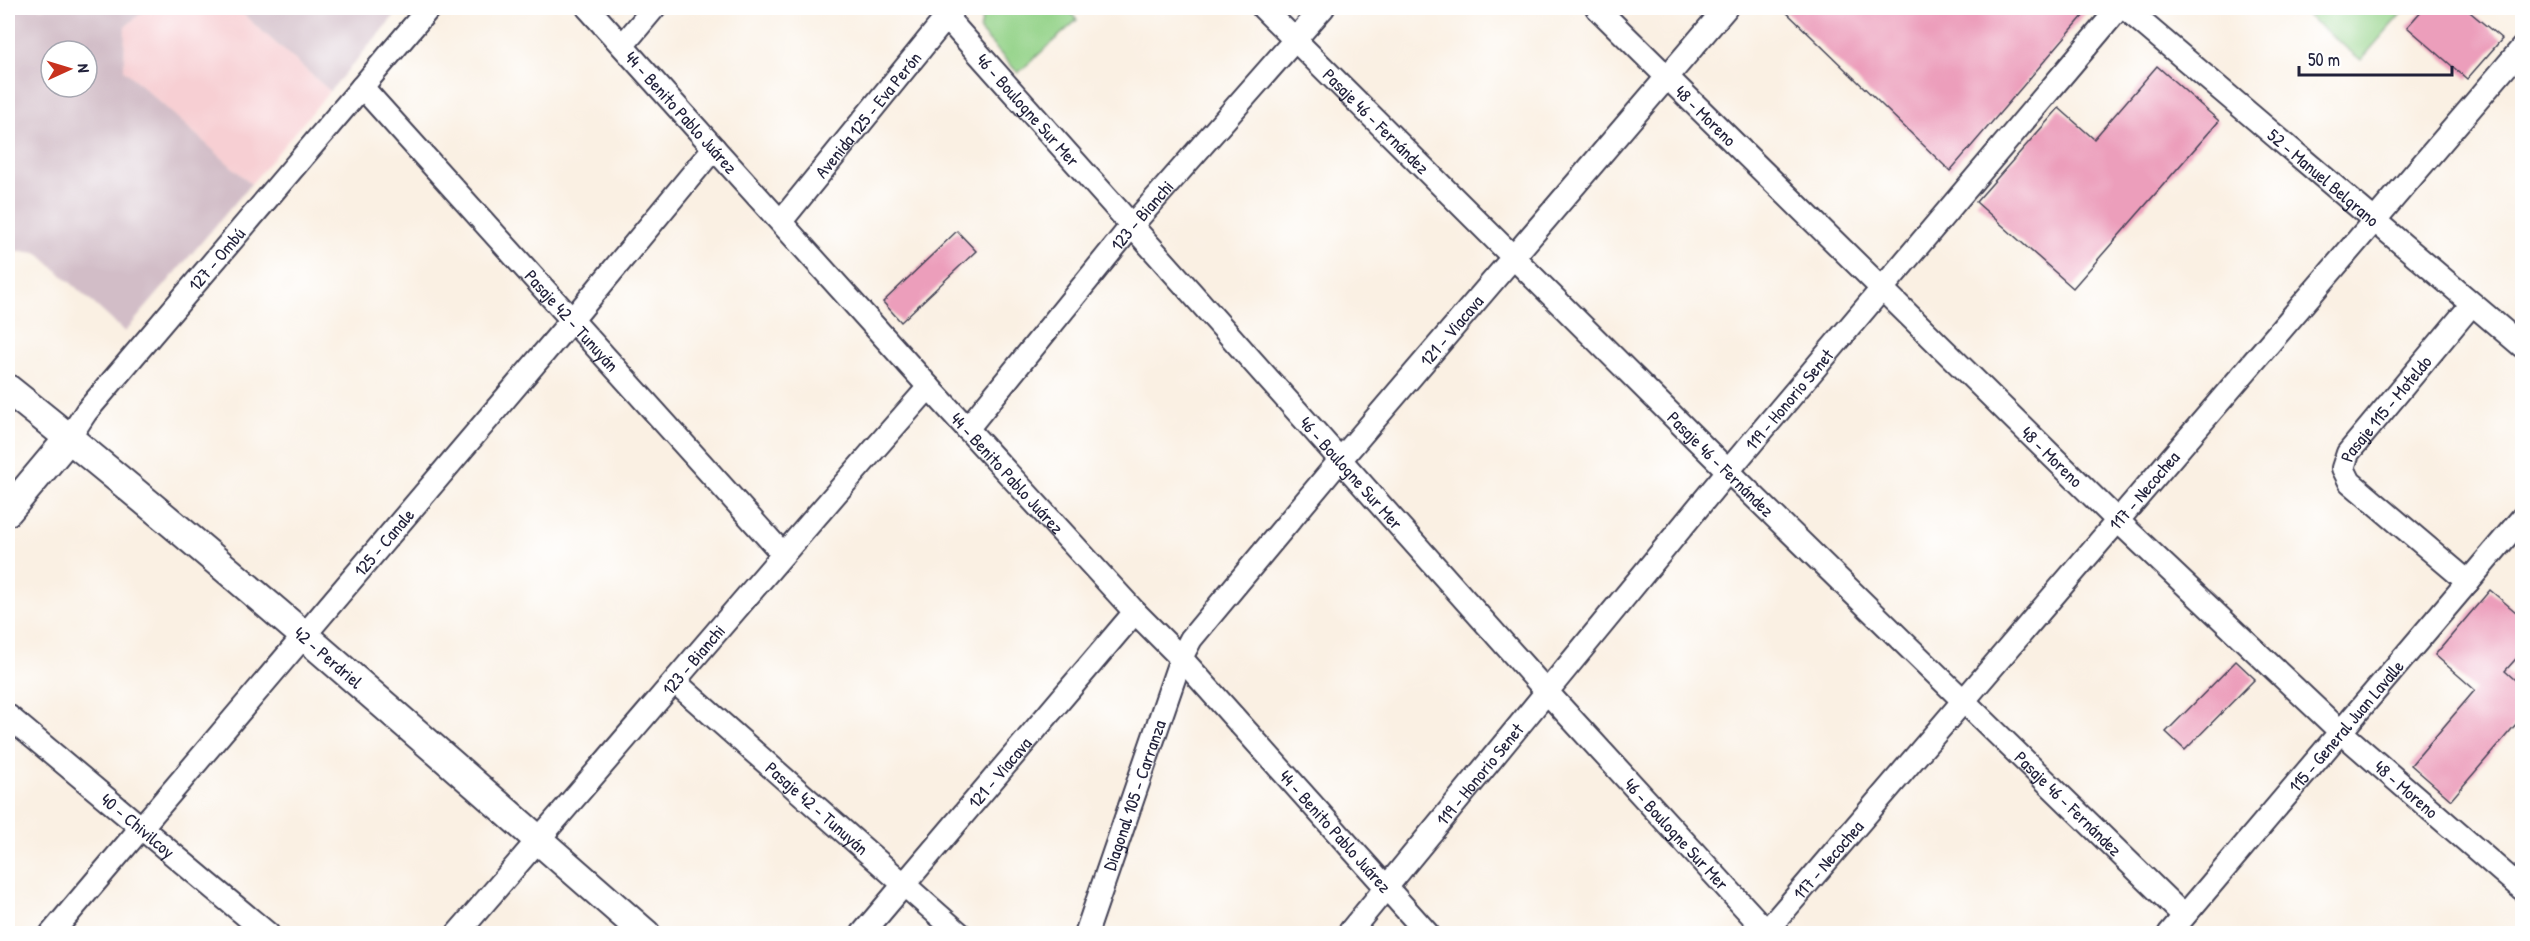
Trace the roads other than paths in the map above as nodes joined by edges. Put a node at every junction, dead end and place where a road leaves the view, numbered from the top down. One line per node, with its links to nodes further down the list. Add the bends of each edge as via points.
1 (429, 8): 15 (street, 127 - Ombú)
2 (588, 8): 12 (street, 44 - Benito Pablo Juárez)
3 (654, 8): 12 (street)
4 (1263, 8): 11 (street, Pasaje 46 - Fernández)
5 (1323, 8): 11 (street, 123 - Bianchi)
6 (1597, 8): 14 (street, 48 - Moreno)
7 (1726, 8): 14 (street, 121 - Viacava)
8 (2119, 8): 21 (street, 119 - Honorio Senet)
9 (2125, 8): 18 (street, 52 - Manuel Belgrano)
10 (946, 10): 17 (street, Avenida 125 - Eva Perón); 19 (street, 46 - Boulogne Sur Mer)
11 (1296, 40): 19 (street, 123 - Bianchi); 20 (street, Pasaje 46 - Fernández)
12 (623, 45): 16 (street, 44 - Benito Pablo Juárez)
13 (2523, 48): 18 (street, 117 - Necochea)
14 (1667, 77): 20 (street, 121 - Viacava); 21 (street, 48 - Moreno)
15 (362, 87): 23 (street, Pasaje 42 - Tunuyán); 28 (street, 127 - Ombú, via 86,411)
16 (714, 148): 17 (street, 44 - Benito Pablo Juárez); 23 (street, 125 - Canale)
17 (782, 220): 25 (street, 44 - Benito Pablo Juárez)
18 (2375, 222): 22 (street, 52 - Manuel Belgrano); 33 (street, 117 - Necochea)
19 (1133, 224): 27 (street, 123 - Bianchi); 29 (street, 46 - Boulogne Sur Mer)
20 (1513, 258): 29 (street, 121 - Viacava); 30 (street, Pasaje 46 - Fernández)
21 (1881, 288): 30 (street, 119 - Honorio Senet); 33 (street, 48 - Moreno)
22 (2472, 304): 24 (street, 52 - Manuel Belgrano); 35 (street, Pasaje 115 - Moteldo, via 2348,453 2343,468 2350,482)
23 (571, 321): 34 (street, Pasaje 42 - Tunuyán); 37 (street, 125 - Canale)
24 (2523, 346)
25 (929, 387): 27 (street, 44 - Benito Pablo Juárez); 34 (street, 123 - Bianchi)
26 (8, 389): 28 (street, 42 - Perdriel)
27 (968, 429): 36 (street, 44 - Benito Pablo Juárez)
28 (69, 438): 31 (street, 127 - Ombú); 37 (street, 42 - Perdriel)
29 (1341, 459): 38 (street, 121 - Viacava, via 1191,639); 40 (street, 46 - Boulogne Sur Mer)
30 (1728, 471): 40 (street, 119 - Honorio Senet); 41 (street, Pasaje 46 - Fernández)
31 (8, 511)
32 (2523, 518): 35 (street, 115 - General Juan Lavalle)
33 (2119, 522): 41 (street, 117 - Necochea); 43 (street, 48 - Moreno)
34 (782, 553): 39 (street, 123 - Bianchi)
35 (2468, 582): 43 (street, 115 - General Juan Lavalle)
36 (1135, 612): 38 (street, 44 - Benito Pablo Juárez); 46 (street, 121 - Viacava)
37 (304, 636): 44 (street, 125 - Canale); 45 (street, 42 - Perdriel)
38 (1181, 658): 47 (street, 44 - Benito Pablo Juárez); 57 (street, Diagonal 105 - Carranza)
39 (675, 682): 45 (street, 123 - Bianchi); 46 (street, Pasaje 42 - Tunuyán)
40 (1547, 693): 47 (street, 119 - Honorio Senet); 50 (street, 46 - Boulogne Sur Mer)
41 (1964, 700): 49 (street, Pasaje 46 - Fernández); 50 (street, 117 - Necochea)
42 (8, 716): 44 (street, 40 - Chivilcoy)
43 (2341, 732): 48 (street, 48 - Moreno); 49 (street, 115 - General Juan Lavalle)
44 (141, 828): 51 (street, 125 - Canale); 52 (street, 40 - Chivilcoy)
45 (538, 840): 53 (street, 123 - Bianchi); 54 (street, 42 - Perdriel)
46 (904, 885): 55 (street, 121 - Viacava); 56 (street, Pasaje 42 - Tunuyán)
47 (1387, 887): 58 (street, 119 - Honorio Senet); 59 (street, 44 - Benito Pablo Juárez)
48 (2523, 889)
49 (2184, 916): 60 (street, 115 - General Juan Lavalle)
50 (1766, 932)
51 (51, 933)
52 (268, 933)
53 (457, 933)
54 (646, 933)
55 (861, 933)
56 (960, 933)
57 (1086, 933)
58 (1347, 933)
59 (1428, 933)
60 (2169, 933)

